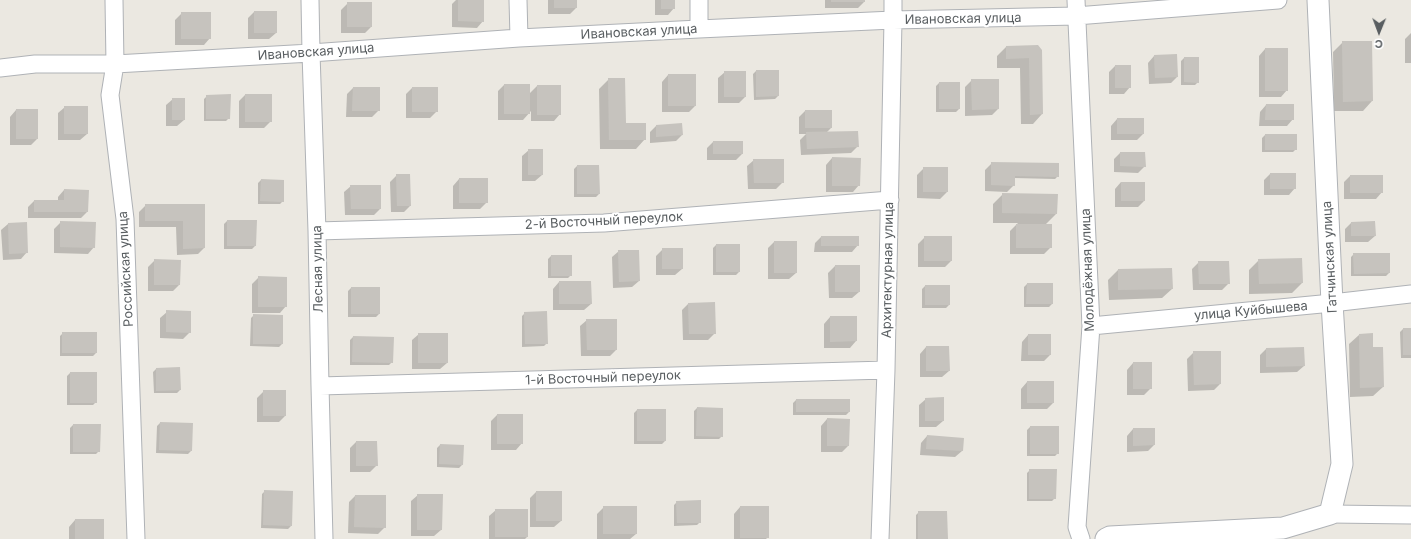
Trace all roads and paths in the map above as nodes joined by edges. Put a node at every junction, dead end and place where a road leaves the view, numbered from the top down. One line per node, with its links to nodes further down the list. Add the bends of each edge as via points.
1 (114, 0): 13 (street, Российская улица)
2 (310, 0): 12 (street, Лесная улица)
3 (518, 0): 11 (street)
4 (698, 0): 10 (street)
5 (892, 0): 9 (street, Архитектурная улица)
6 (1278, 0): 8 (street, Ивановская улица)
7 (1318, 0): 18 (street, Гатчинская улица)
8 (1076, 8): 9 (street, Ивановская улица); 19 (street, Молодёжная улица)
9 (893, 20): 10 (street, Ивановская улица); 15 (street, Архитектурная улица)
10 (699, 29): 11 (street, Ивановская улица)
11 (519, 38): 12 (street, Ивановская улица)
12 (311, 53): 13 (street, Ивановская улица); 16 (street, Лесная улица)
13 (115, 64): 14 (street, Ивановская улица, via 35,64); 24 (street, Российская улица, via 110,95 125,219)
14 (0, 68)
15 (890, 200): 16 (street, 2-й Восточный переулок, via 604,223); 20 (street, Архитектурная улица)
16 (317, 231): 21 (street, Лесная улица)
17 (1411, 294): 18 (street, улица Куйбышева)
18 (1332, 303): 19 (street, улица Куйбышева); 22 (street, Гатчинская улица, via 1342,464)
19 (1091, 326): 27 (street, Молодёжная улица, via 1077,527)
20 (886, 370): 21 (street, 1-й Восточный переулок); 26 (street, Архитектурная улица)
21 (320, 386): 25 (street, Лесная улица)
22 (1330, 514): 23 (street); 28 (street, via 1283,528)
23 (1411, 515)
24 (136, 539)
25 (324, 539)
26 (880, 539)
27 (1081, 539)
28 (1106, 539)

